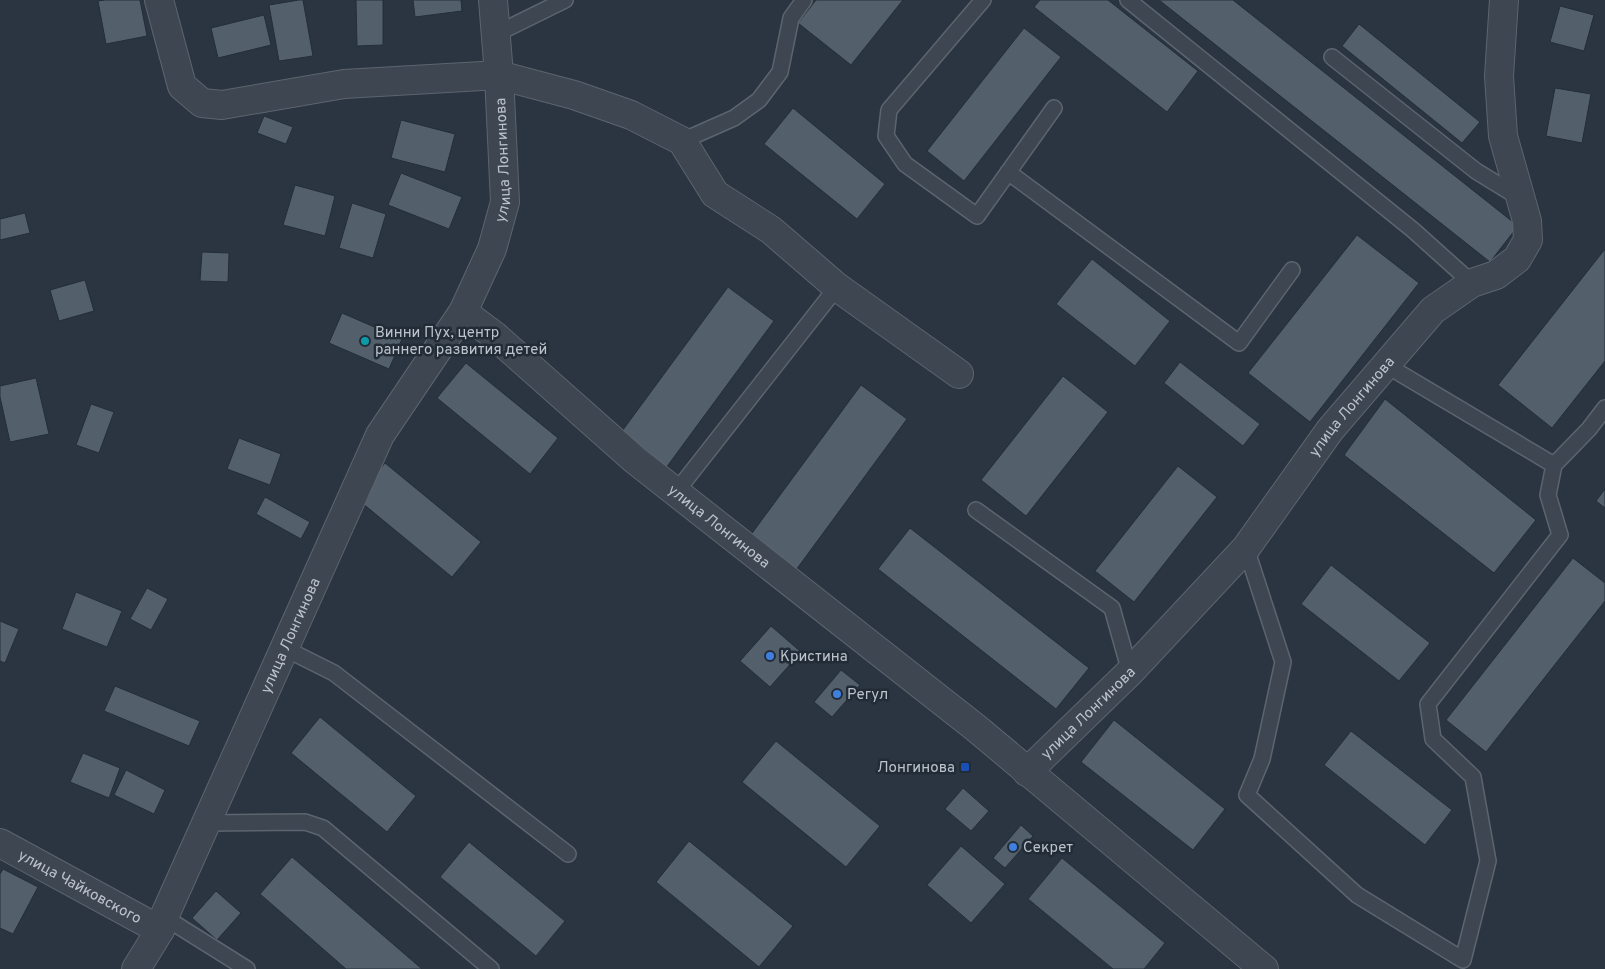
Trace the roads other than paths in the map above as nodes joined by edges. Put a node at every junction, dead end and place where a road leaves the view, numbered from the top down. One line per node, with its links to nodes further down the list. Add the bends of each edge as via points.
1 (159, 0): 10 (street, via 182,86 202,104 222,105 344,84)
2 (494, 0): 8 (street, улица Лонгинова)
3 (565, 0): 8 (lane)
4 (804, 0): 12 (lane, via 792,18 780,72 759,100 734,118)
5 (983, 0): 13 (lane, via 889,110 886,136 905,164 977,216)
6 (1128, 0): 16 (lane, via 1413,230)
7 (1504, 0): 14 (street, улица Лонгинова, via 1500,76 1503,136)
8 (496, 34): 10 (street, улица Лонгинова)
9 (1332, 57): 14 (lane, via 1476,171)
10 (499, 74): 12 (street, via 631,115); 18 (street, улица Лонгинова, via 506,202 492,249)
11 (1054, 108): 13 (lane)
12 (682, 141): 17 (street, via 715,194 771,230)
13 (1008, 172): 15 (lane, via 1239,343)
14 (1521, 199): 16 (street, улица Лонгинова, via 1528,240 1517,259 1496,275)
15 (1292, 270)
16 (1472, 283): 19 (street, улица Лонгинова, via 1433,310)
17 (837, 287): 20 (street); 23 (lane)
18 (463, 312): 23 (street, улица Лонгинова); 26 (street, улица Лонгинова, via 380,435)
19 (1386, 365): 22 (lane); 25 (street, улица Лонгинова, via 1330,430)
20 (959, 374)
21 (1605, 408): 22 (lane, via 1590,429)
22 (1554, 465): 25 (lane, via 1548,495 1560,535 1428,704 1433,739 1474,777 1488,861 1463,960 1357,895 1247,795 1262,759 1283,662)
23 (676, 492): 28 (street, улица Лонгинова)
24 (976, 510): 27 (lane, via 1112,608)
25 (1246, 548): 27 (street, улица Лонгинова)
26 (284, 648): 29 (street, улица Лонгинова); 31 (lane, via 334,673)
27 (1130, 672): 28 (street, улица Лонгинова)
28 (1027, 772): 36 (street, улица Лонгинова)
29 (206, 823): 32 (street, улица Лонгинова); 35 (lane, via 305,822 323,828)
30 (0, 843): 32 (street, улица Чайковского)
31 (568, 854)
32 (162, 923): 33 (street, улица Лонгинова); 34 (lane)
33 (136, 969)
34 (247, 969)
35 (491, 969)
36 (1264, 969)

